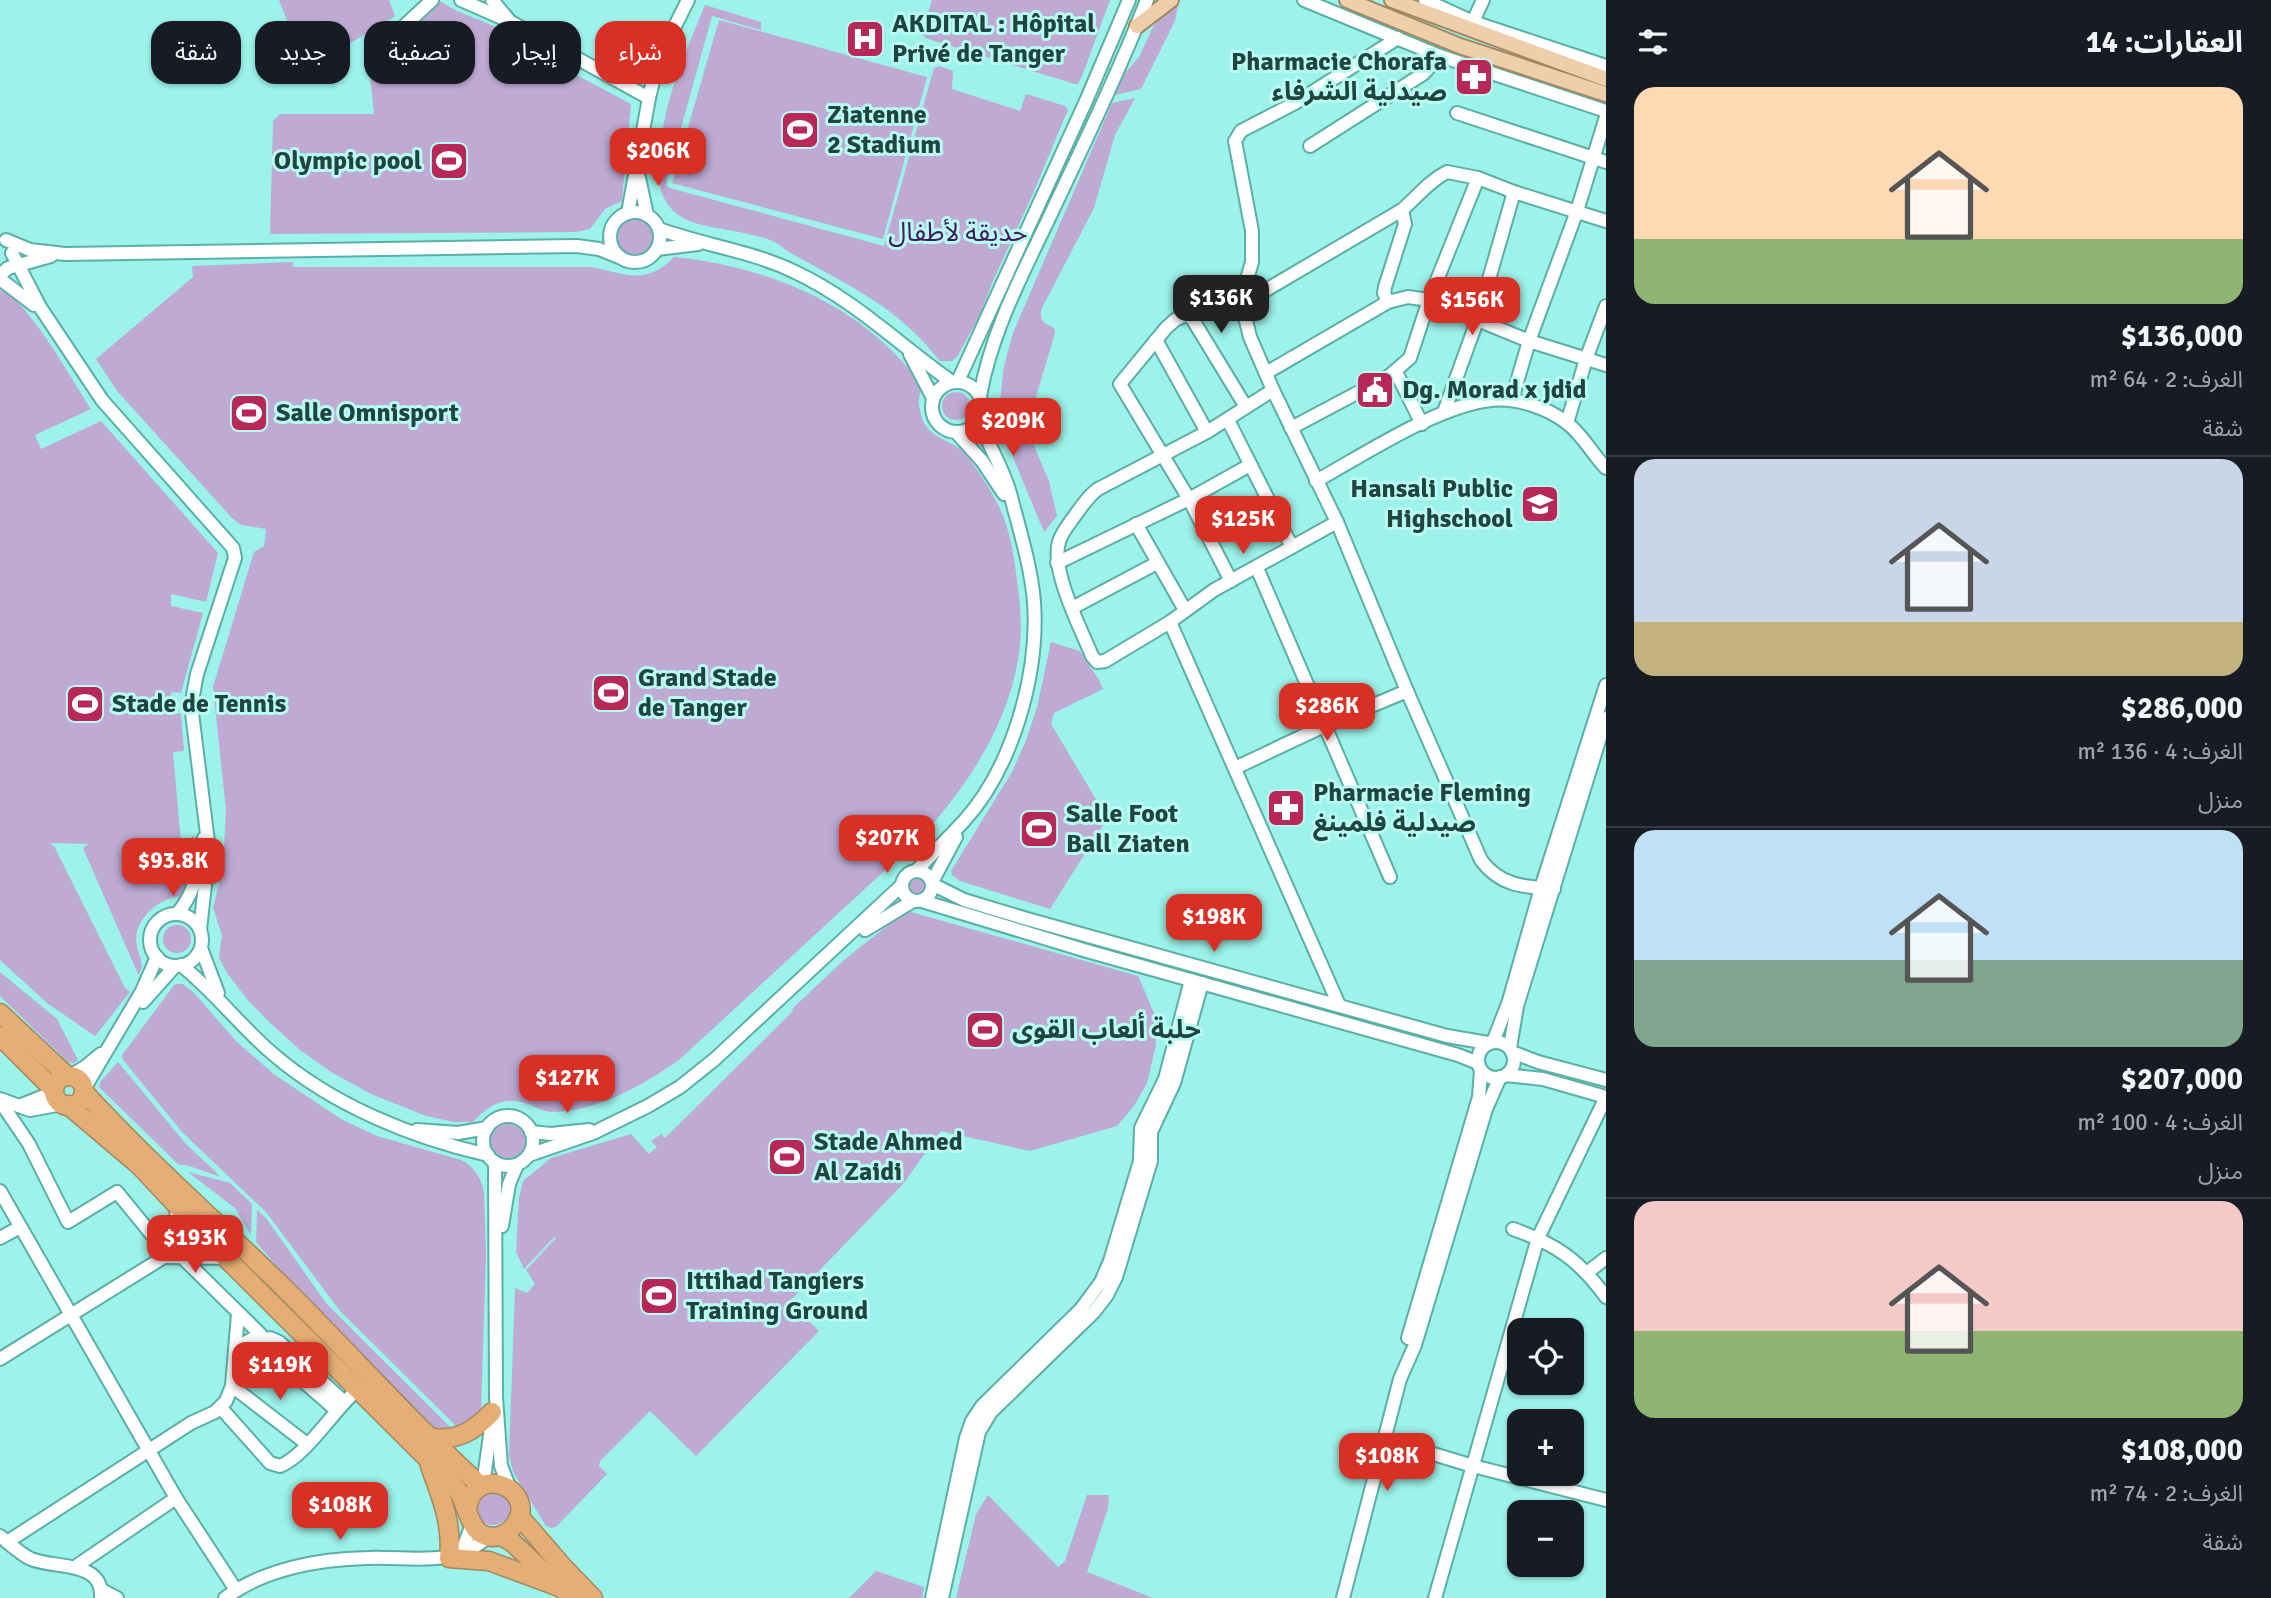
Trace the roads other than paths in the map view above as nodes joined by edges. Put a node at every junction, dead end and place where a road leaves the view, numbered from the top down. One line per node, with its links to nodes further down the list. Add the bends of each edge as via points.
1 (432, 0): 13 (street)
2 (461, 0): 14 (street)
3 (492, 0): 15 (street)
4 (688, 0): 24 (street, via 658,60)
5 (1129, 0): 60 (street)
6 (1147, 0): 16 (street)
7 (1171, 0): 16 (main road)
8 (1304, 0): 18 (street)
9 (1347, 0): 23 (main road, via 1460,46)
10 (1393, 0): 17 (main road)
11 (1425, 0): 17 (street)
12 (1483, 0): 17 (street)
13 (410, 21)
14 (509, 21)
15 (510, 21)
16 (1137, 26): 62 (street, via 1025,267)
17 (1471, 26): 21 (street); 22 (main road)
18 (1398, 38): 19 (street); 47 (street, via 1237,135 1252,231 1252,262)
19 (1440, 56): 25 (street); 28 (street, via 1423,74)
20 (581, 61): 24 (street)
21 (1606, 66)
22 (1606, 79)
23 (1606, 94)
24 (649, 98): 30 (street)
25 (1606, 111)
26 (1457, 113): 29 (street)
27 (1606, 117): 29 (street)
28 (1310, 146)
29 (1600, 160): 34 (street)
30 (637, 168): 35 (street); 36 (street)
31 (1478, 178): 32 (street); 33 (street, via 1447,172); 48 (street)
32 (1514, 192): 34 (street); 52 (street)
33 (1402, 210): 47 (street); 49 (street, via 1405,224 1384,293)
34 (1577, 211): 37 (street); 54 (street)
35 (628, 213): 36 (street); 38 (street)
36 (648, 215): 39 (street)
37 (1606, 221)
38 (612, 226): 42 (street); 45 (street, via 610,240)
39 (659, 229): 41 (street); 43 (street)
40 (3, 237): 44 (street, via 30,250); 46 (street)
41 (703, 243): 43 (street); 55 (street, via 792,271 852,303)
42 (577, 246): 44 (street); 45 (street)
43 (657, 250): 45 (street, via 642,262)
44 (65, 254): 46 (street)
45 (620, 257)
46 (7, 268): 51 (street); 51 (street, via 24,296)
47 (1241, 300): 59 (street, via 1250,338)
48 (1429, 300): 49 (street, via 1408,297); 52 (street); 58 (street, via 1414,351)
49 (1388, 302): 59 (street)
50 (1606, 306): 56 (street)
51 (49, 320): 98 (street, via 106,406 233,548 234,558 193,695)
52 (1477, 321): 54 (street); 66 (street)
53 (1156, 340): 65 (street, via 1186,314); 73 (street); 74 (street, via 1120,384)
54 (1529, 341): 56 (street); 64 (street)
55 (901, 342): 60 (street); 63 (street)
56 (1586, 359): 57 (street); 69 (street)
57 (1606, 365)
58 (1396, 372): 70 (street); 71 (street)
59 (1266, 373): 61 (street)
60 (955, 382): 62 (street, via 971,386); 63 (street)
61 (1273, 390): 65 (street); 71 (street)
62 (980, 396): 67 (street)
63 (933, 397): 72 (street, via 936,421)
64 (1512, 399): 66 (street); 69 (street)
65 (1246, 407): 68 (street)
66 (1444, 412): 70 (street)
67 (980, 418): 72 (street, via 970,429); 80 (street)
68 (1228, 421): 73 (street); 76 (street)
69 (1567, 423): 75 (street)
70 (1422, 424): 77 (street)
71 (1291, 428): 77 (street)
72 (956, 432): 80 (street)
73 (1207, 432): 74 (street)
74 (1164, 455): 78 (street); 85 (street, via 1090,495 1059,539)
75 (1605, 463)
76 (1250, 465): 78 (street); 79 (street)
77 (1316, 481): 81 (street)
78 (1189, 499): 82 (street); 83 (street)
79 (1267, 500): 83 (street); 84 (street)
80 (1013, 506): 97 (street, via 1034,601 1031,669 1004,756)
81 (1337, 522): 84 (street); 93 (street)
82 (1136, 524): 85 (street); 86 (street)
83 (1208, 534): 88 (street)
84 (1292, 547): 87 (street)
85 (1057, 563): 89 (street)
86 (1157, 563): 89 (street); 90 (street)
87 (1257, 568): 88 (street); 95 (street)
88 (1231, 582): 90 (street)
89 (1072, 608): 91 (street, via 1092,656 1100,663)
90 (1185, 610): 91 (street)
91 (1170, 622): 96 (street)
92 (1606, 685): 103 (street)
93 (1407, 691): 95 (street); 103 (street, via 1481,860 1510,884)
94 (1606, 718): 103 (street)
95 (1326, 725): 96 (street); 100 (street)
96 (1235, 768): 113 (street)
97 (964, 821): 99 (street); 101 (street)
98 (206, 835): 105 (street, via 195,887); 106 (street, via 209,859)
99 (916, 871): 101 (street, via 928,875); 102 (street, via 905,877)
100 (1390, 877)
101 (932, 883): 104 (street, via 930,896); 113 (street, via 964,900 1027,919)
102 (902, 885): 104 (street, via 904,893); 107 (street)
103 (1548, 888): 117 (street); 119 (street, via 1517,1006)
104 (917, 901): 107 (street); 111 (street)
105 (177, 914): 106 (street, via 193,920); 109 (street, via 164,917 155,926 151,945)
106 (200, 929): 108 (street)
107 (843, 942): 129 (street, via 680,1087)
108 (201, 948): 110 (street, via 191,961); 112 (street)
109 (157, 957): 110 (street); 115 (street)
110 (178, 966): 112 (street); 115 (street)
111 (1197, 982): 120 (street, via 1458,1055); 181 (street, via 1165,1079 1143,1124 1140,1161 1105,1272 1081,1309 988,1399 972,1421); 182 (street, via 1174,1083 1151,1132 1151,1161 1116,1277 1094,1312 984,1422 972,1454)
112 (222, 1003): 130 (street, via 273,1055 309,1081 349,1105)
113 (1339, 1005): 117 (street, via 1447,1036)
114 (0, 1013): 121 (highway)
115 (126, 1020): 118 (street)
116 (0, 1036): 126 (highway)
117 (1490, 1043): 119 (street, via 1502,1043); 120 (street, via 1481,1049)
118 (106, 1048): 121 (street); 124 (street)
119 (1511, 1050): 122 (street, via 1512,1067); 123 (street)
120 (1479, 1066): 122 (street, via 1489,1077); 153 (street, via 1477,1104)
121 (68, 1076): 124 (highway, via 78,1079); 126 (highway, via 57,1082)
122 (1503, 1076): 125 (street, via 1543,1079); 153 (street, via 1486,1109 1415,1345)
123 (1606, 1080)
124 (84, 1091): 126 (highway, via 77,1103); 159 (highway)
125 (1606, 1097): 140 (street)
126 (60, 1098): 127 (street, via 36,1111); 136 (highway, via 140,1166)
127 (0, 1100): 142 (street, via 29,1144 68,1222 117,1192 157,1241)
128 (487, 1128): 130 (street, via 458,1133); 131 (street, via 497,1119 512,1117); 133 (street, via 484,1142)
129 (600, 1128): 131 (street); 132 (street)
130 (410, 1130): 133 (street)
131 (531, 1132): 132 (street)
132 (529, 1155): 134 (street)
133 (491, 1159): 134 (street, via 506,1166); 141 (street)
134 (517, 1164): 141 (street)
135 (0, 1191): 137 (street)
136 (177, 1206): 142 (street, via 175,1236); 144 (highway)
137 (20, 1227): 139 (street); 149 (street)
138 (1513, 1229): 140 (street)
139 (0, 1238)
140 (1538, 1238): 146 (street); 164 (street)
141 (497, 1253): 156 (street)
142 (164, 1257): 143 (street); 149 (street)
143 (183, 1258): 144 (street); 148 (street)
144 (227, 1258): 155 (highway)
145 (1606, 1258): 146 (street)
146 (1588, 1272): 147 (street)
147 (1606, 1297)
148 (238, 1314): 150 (street); 151 (street)
149 (70, 1317): 152 (street); 162 (street)
150 (262, 1337): 151 (street); 157 (street, via 279,1342)
151 (235, 1349): 154 (street)
152 (0, 1359)
153 (1400, 1379): 160 (street)
154 (232, 1385): 158 (street); 161 (street)
155 (359, 1388): 157 (street); 163 (highway)
156 (494, 1404): 159 (highway, via 467,1434); 165 (street); 166 (street, via 500,1466)
157 (340, 1406): 161 (street)
158 (221, 1408): 161 (street, via 275,1466 286,1464); 162 (street)
159 (431, 1438): 165 (highway)
160 (1384, 1439): 164 (street); 183 (street)
161 (307, 1444)
162 (150, 1451): 167 (street); 172 (street)
163 (427, 1458): 169 (highway, via 458,1491); 173 (highway)
164 (1473, 1466): 168 (street); 184 (street)
165 (482, 1486): 166 (highway, via 494,1483); 169 (highway, via 471,1496)
166 (510, 1489): 170 (highway, via 519,1503)
167 (176, 1498): 174 (street); 175 (street)
168 (1606, 1500)
169 (469, 1517): 171 (highway, via 476,1530); 173 (street)
170 (520, 1517): 171 (highway, via 514,1526); 180 (highway)
171 (495, 1536): 173 (street); 176 (highway, via 513,1543)
172 (4, 1539): 174 (street, via 28,1558)
173 (455, 1556): 175 (street, via 322,1561 284,1570); 176 (highway, via 489,1561)
174 (75, 1567): 177 (street, via 92,1575)
175 (236, 1590): 179 (street)
176 (567, 1593)
177 (102, 1594): 178 (street)
178 (117, 1598)
179 (225, 1598)
180 (593, 1598)
181 (932, 1598)
182 (942, 1598)
183 (1343, 1598)
184 (1435, 1598)

